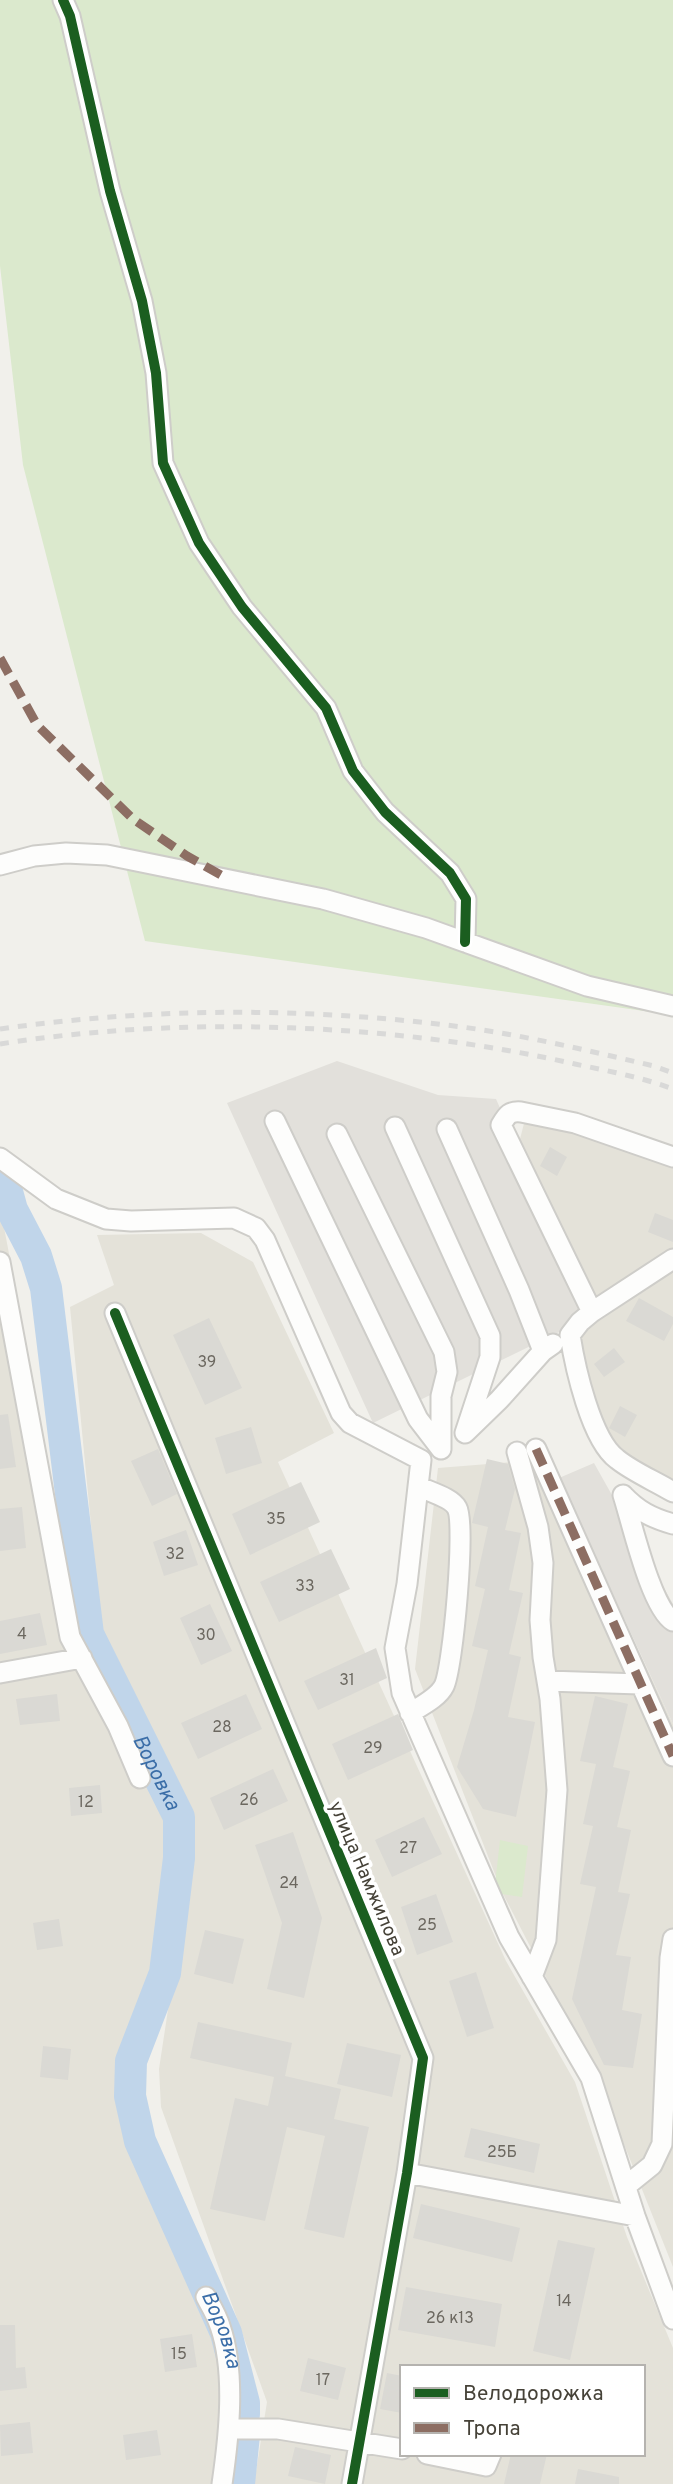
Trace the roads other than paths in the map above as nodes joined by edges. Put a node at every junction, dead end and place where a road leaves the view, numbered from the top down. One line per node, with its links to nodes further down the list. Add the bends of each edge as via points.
1 (63, 0): 3 (street, via 142,301 156,373 163,463 199,543 242,607 327,708 353,771 385,812 450,873 467,899)
2 (0, 865): 3 (street, via 66,853 107,855 323,899)
3 (466, 942): 4 (street, via 587,986)
4 (673, 1006)
5 (275, 1121): 18 (street, via 418,1419)
6 (395, 1127): 17 (street, via 490,1336 490,1357)
7 (447, 1129): 16 (street)
8 (337, 1134): 18 (street, via 444,1352 447,1372 441,1396)
9 (673, 1157): 13 (street, via 575,1123 521,1112 513,1111 501,1125)
10 (0, 1158): 19 (street, via 56,1199 106,1219 234,1218 256,1228 341,1413 350,1423 421,1460)
11 (673, 1259): 13 (street)
12 (0, 1262): 23 (street, via 70,1637)
13 (592, 1312): 15 (street)
14 (115, 1313): 32 (street, улица Намжилова, via 423,2058)
15 (570, 1335): 16 (street); 20 (street, via 576,1371 602,1444 616,1459)
16 (543, 1351): 17 (street)
17 (465, 1433): 18 (street)
18 (441, 1449)
19 (419, 1487): 27 (street, via 396,1648 402,1693); 27 (street, via 459,1511 458,1559 450,1670 438,1694)
20 (673, 1492)
21 (673, 1524): 22 (street, via 636,1508 624,1495 658,1603)
22 (673, 1622)
23 (82, 1658): 24 (street); 29 (street)
24 (0, 1673)
25 (547, 1681): 26 (street); 26 (street, via 540,1620 543,1563 527,1450); 31 (street, via 557,1790 545,1940)
26 (640, 1684): 28 (street)
27 (410, 1713): 31 (street, via 509,1937)
28 (673, 1756)
29 (140, 1777)
30 (673, 1939): 33 (street, via 662,2144 652,2165)
31 (532, 1977): 33 (street, via 591,2078)
32 (407, 2173): 34 (street); 38 (street, улица Намжилова)
33 (625, 2186): 34 (street)
34 (635, 2216): 36 (street)
35 (206, 2297): 37 (street, via 220,2327 227,2360)
36 (673, 2319)
37 (230, 2429): 38 (street, via 278,2429); 42 (street)
38 (360, 2441): 39 (street); 43 (street, улица Намжилова)
39 (400, 2449)
40 (437, 2456): 41 (street, via 486,2466)
41 (490, 2456)
42 (222, 2484)
43 (352, 2484)

